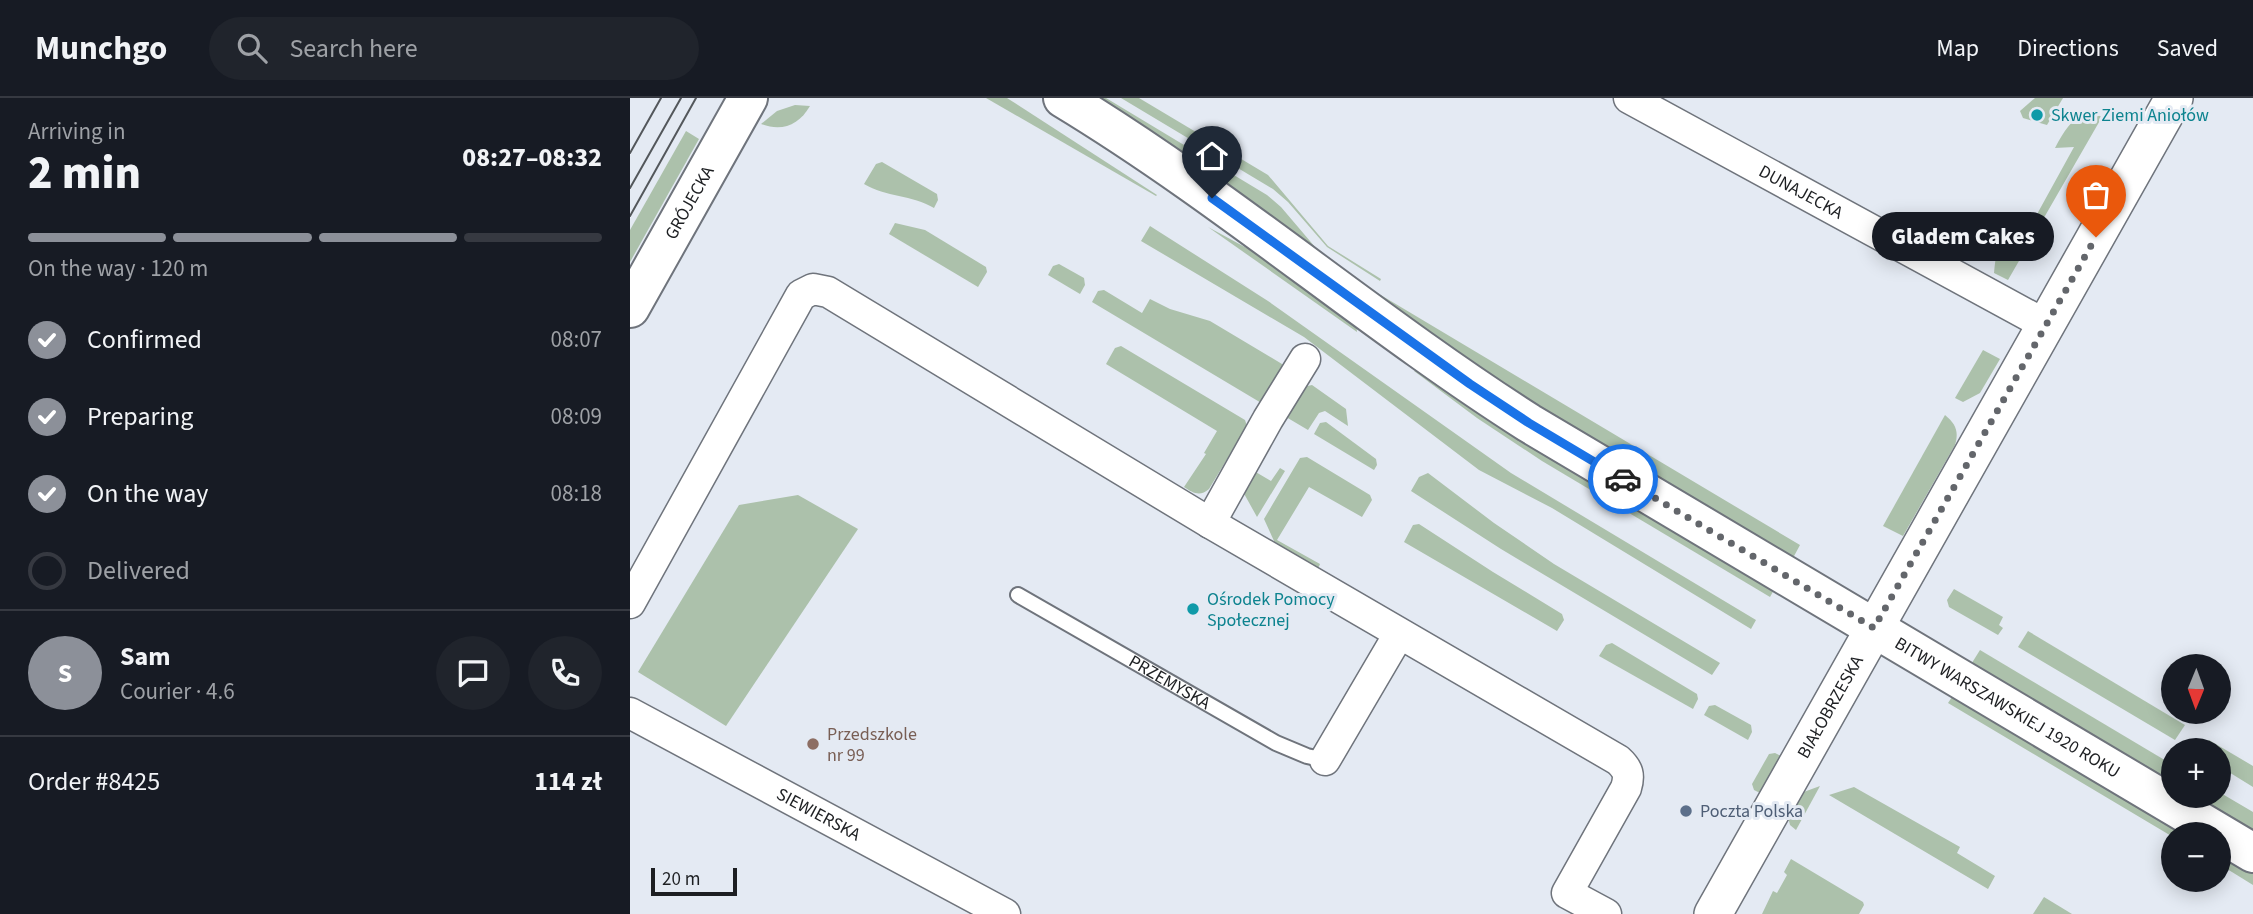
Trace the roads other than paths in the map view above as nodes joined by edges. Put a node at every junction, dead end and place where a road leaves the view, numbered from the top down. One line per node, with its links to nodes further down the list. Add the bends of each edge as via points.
1 (748, 98): 5 (main road, GRÓJECKA)
2 (1063, 98): 11 (main road, BITWY WARSZAWSKIEJ 1920 ROKU, via 1172,170 1510,411)
3 (1629, 98): 6 (street, DUNAJECKA)
4 (2174, 98): 6 (street, BIAŁOBRZESKA)
5 (630, 308)
6 (2046, 325): 11 (street, BIAŁOBRZESKA)
7 (1305, 359): 8 (street)
8 (1210, 523): 10 (street, via 828,292 813,289 801,295); 12 (street)
9 (1017, 595): 14 (lane, PRZEMYSKA, via 1276,743)
10 (630, 603)
11 (1874, 628): 15 (main road, BITWY WARSZAWSKIEJ 1920 ROKU); 18 (street, BIAŁOBRZESKA)
12 (1399, 634): 14 (street); 17 (street, via 1626,767 1626,788 1567,893)
13 (630, 713): 16 (street, SIEWIERSKA)
14 (1325, 760)
15 (2253, 853)
16 (1004, 914)
17 (1606, 914)
18 (1713, 914)

